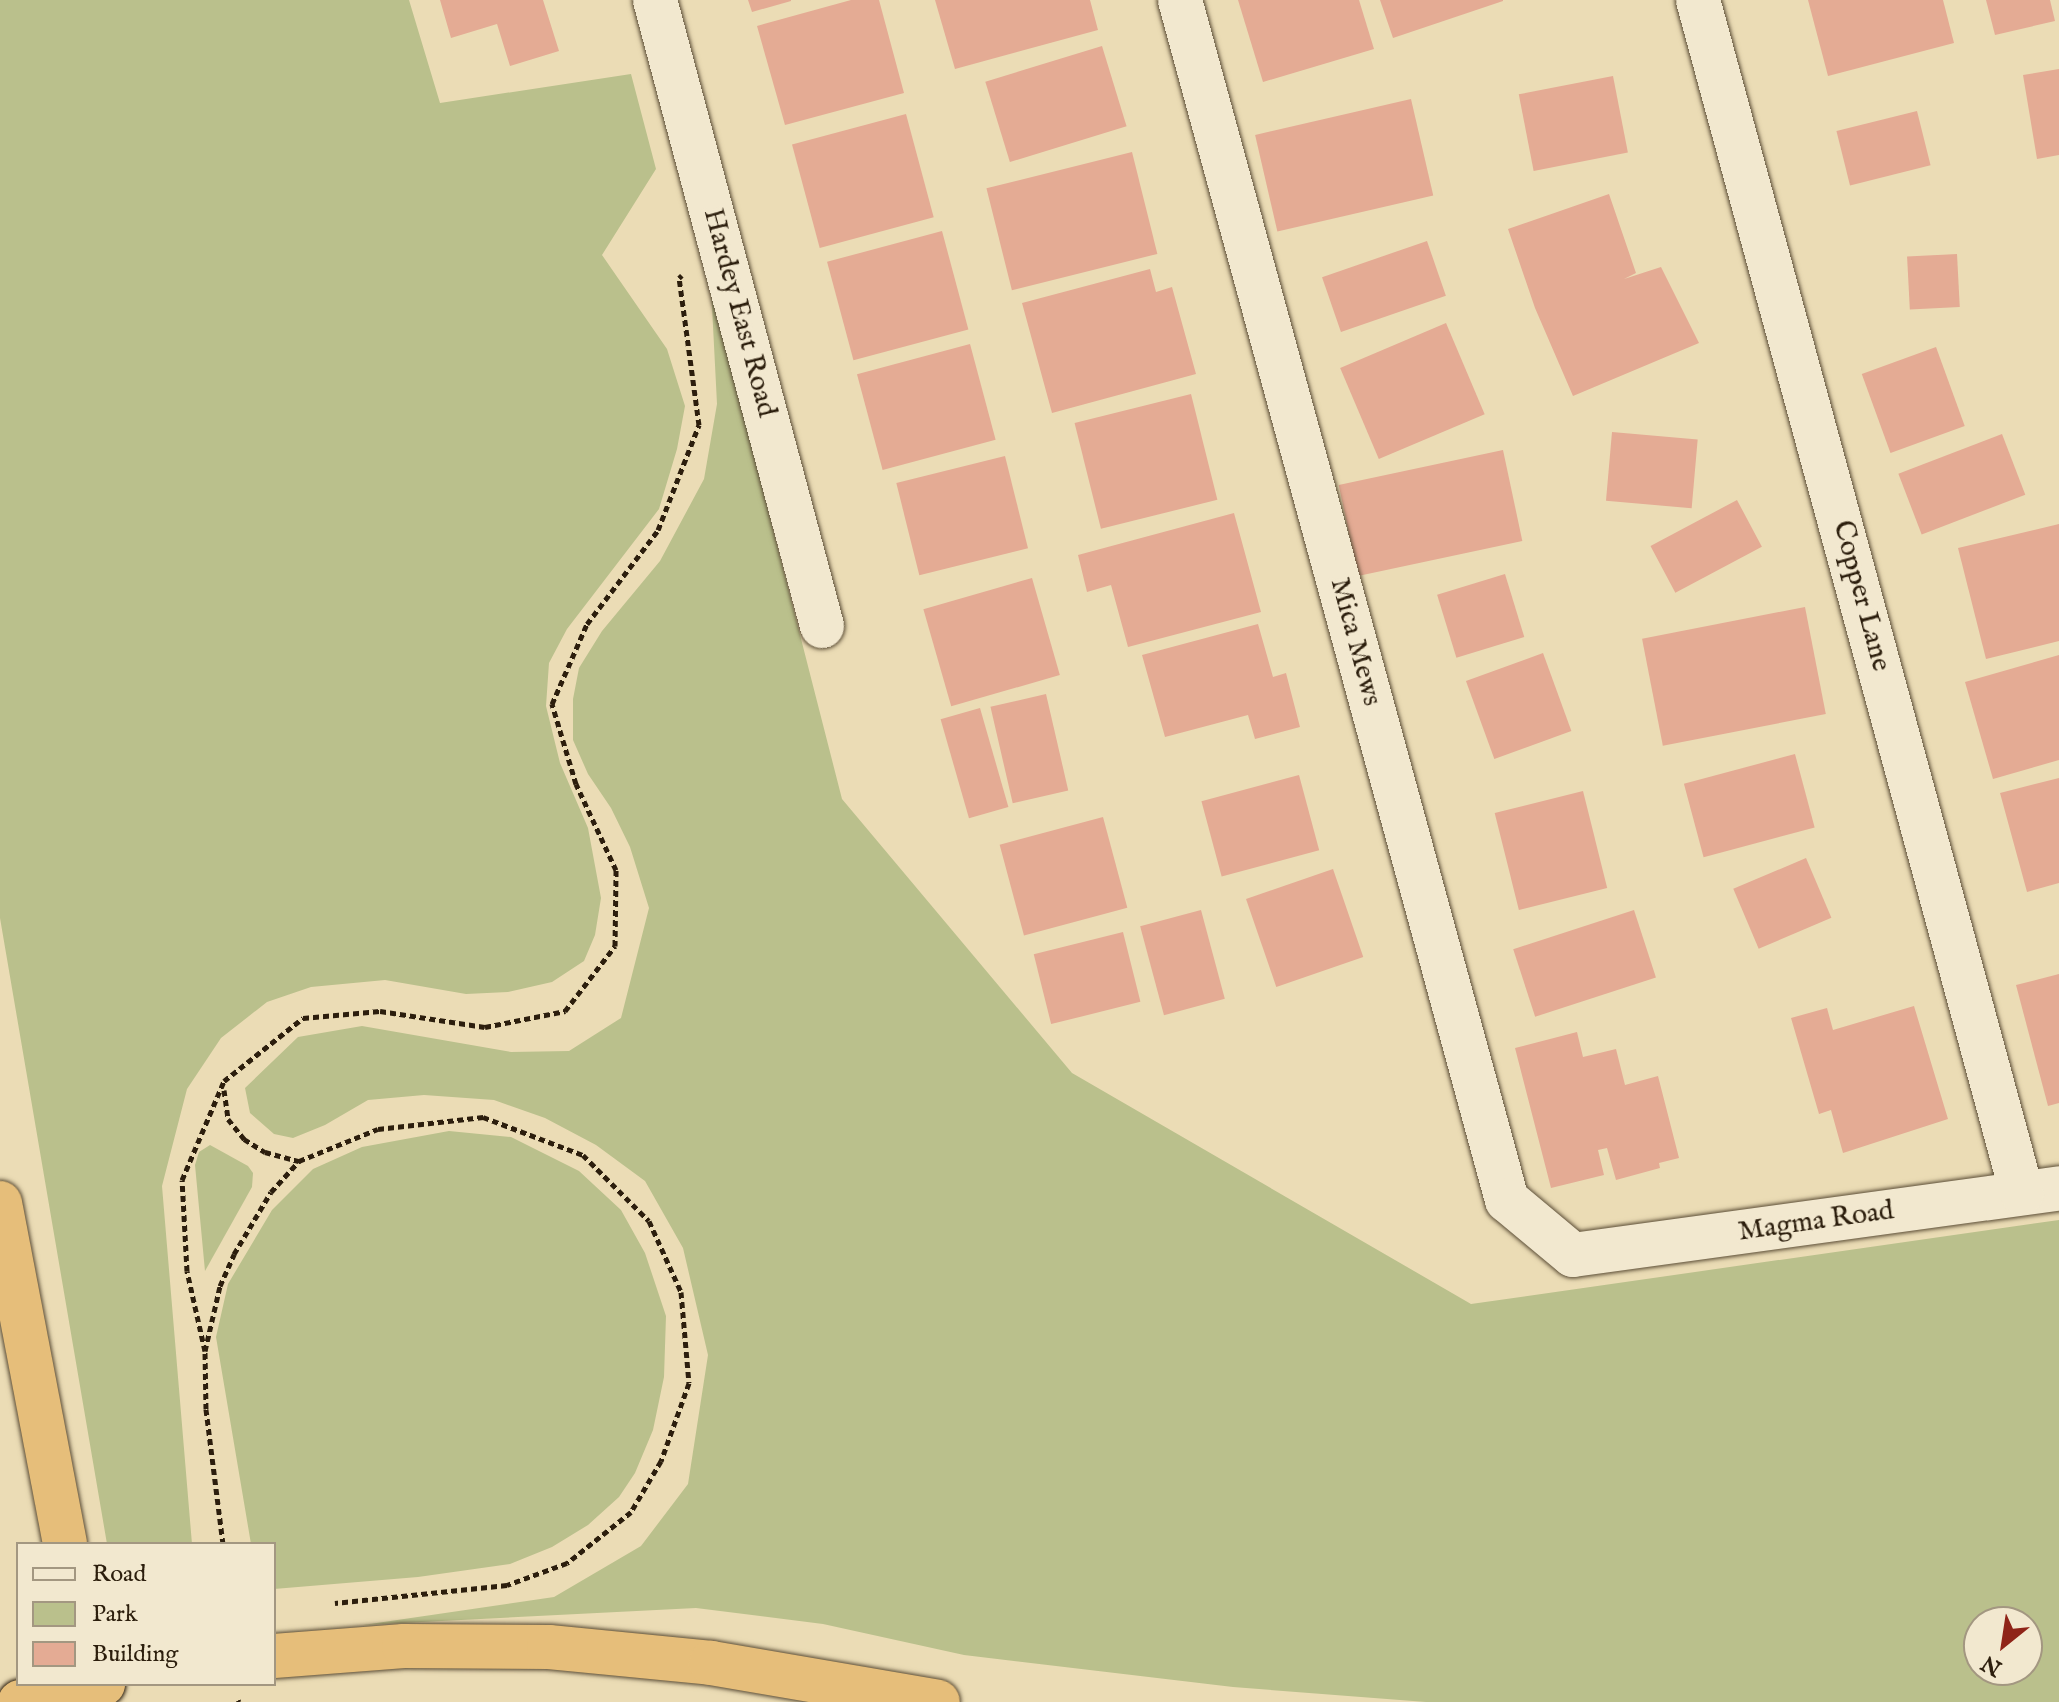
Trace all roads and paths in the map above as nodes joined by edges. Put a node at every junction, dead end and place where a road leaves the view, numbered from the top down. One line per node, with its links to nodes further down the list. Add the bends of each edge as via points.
1 (655, 0): 4 (street, Hardey East Road)
2 (1180, 0): 10 (street, Mica Mews, via 1507,1200)
3 (1698, 0): 8 (street, Copper Lane)
4 (721, 242): 5 (street, Hardey East Road); 6 (path, via 679,278 699,425 658,530 587,624 552,704 576,784 616,870 615,946 565,1011 485,1027 380,1011 303,1018 224,1081)
5 (822, 626)
6 (224, 1087): 7 (path, via 228,1119 244,1139 265,1152); 11 (path, via 182,1180 187,1271)
7 (299, 1161): 11 (path, via 271,1192 234,1254 220,1286); 14 (path, via 378,1129 483,1117 583,1155 649,1221 681,1292 689,1383 661,1461 631,1512 567,1563 507,1585)
8 (2041, 1190): 10 (street, Magma Road)
9 (0, 1203): 12 (highway)
10 (1573, 1255)
11 (205, 1351): 13 (path, via 206,1409)
12 (65, 1542)
13 (223, 1542)
14 (324, 1604)
15 (276, 1656): 18 (highway, via 404,1646 549,1647 711,1663)
16 (94, 1686): 17 (highway, bridge)
17 (20, 1702)
18 (938, 1702)

